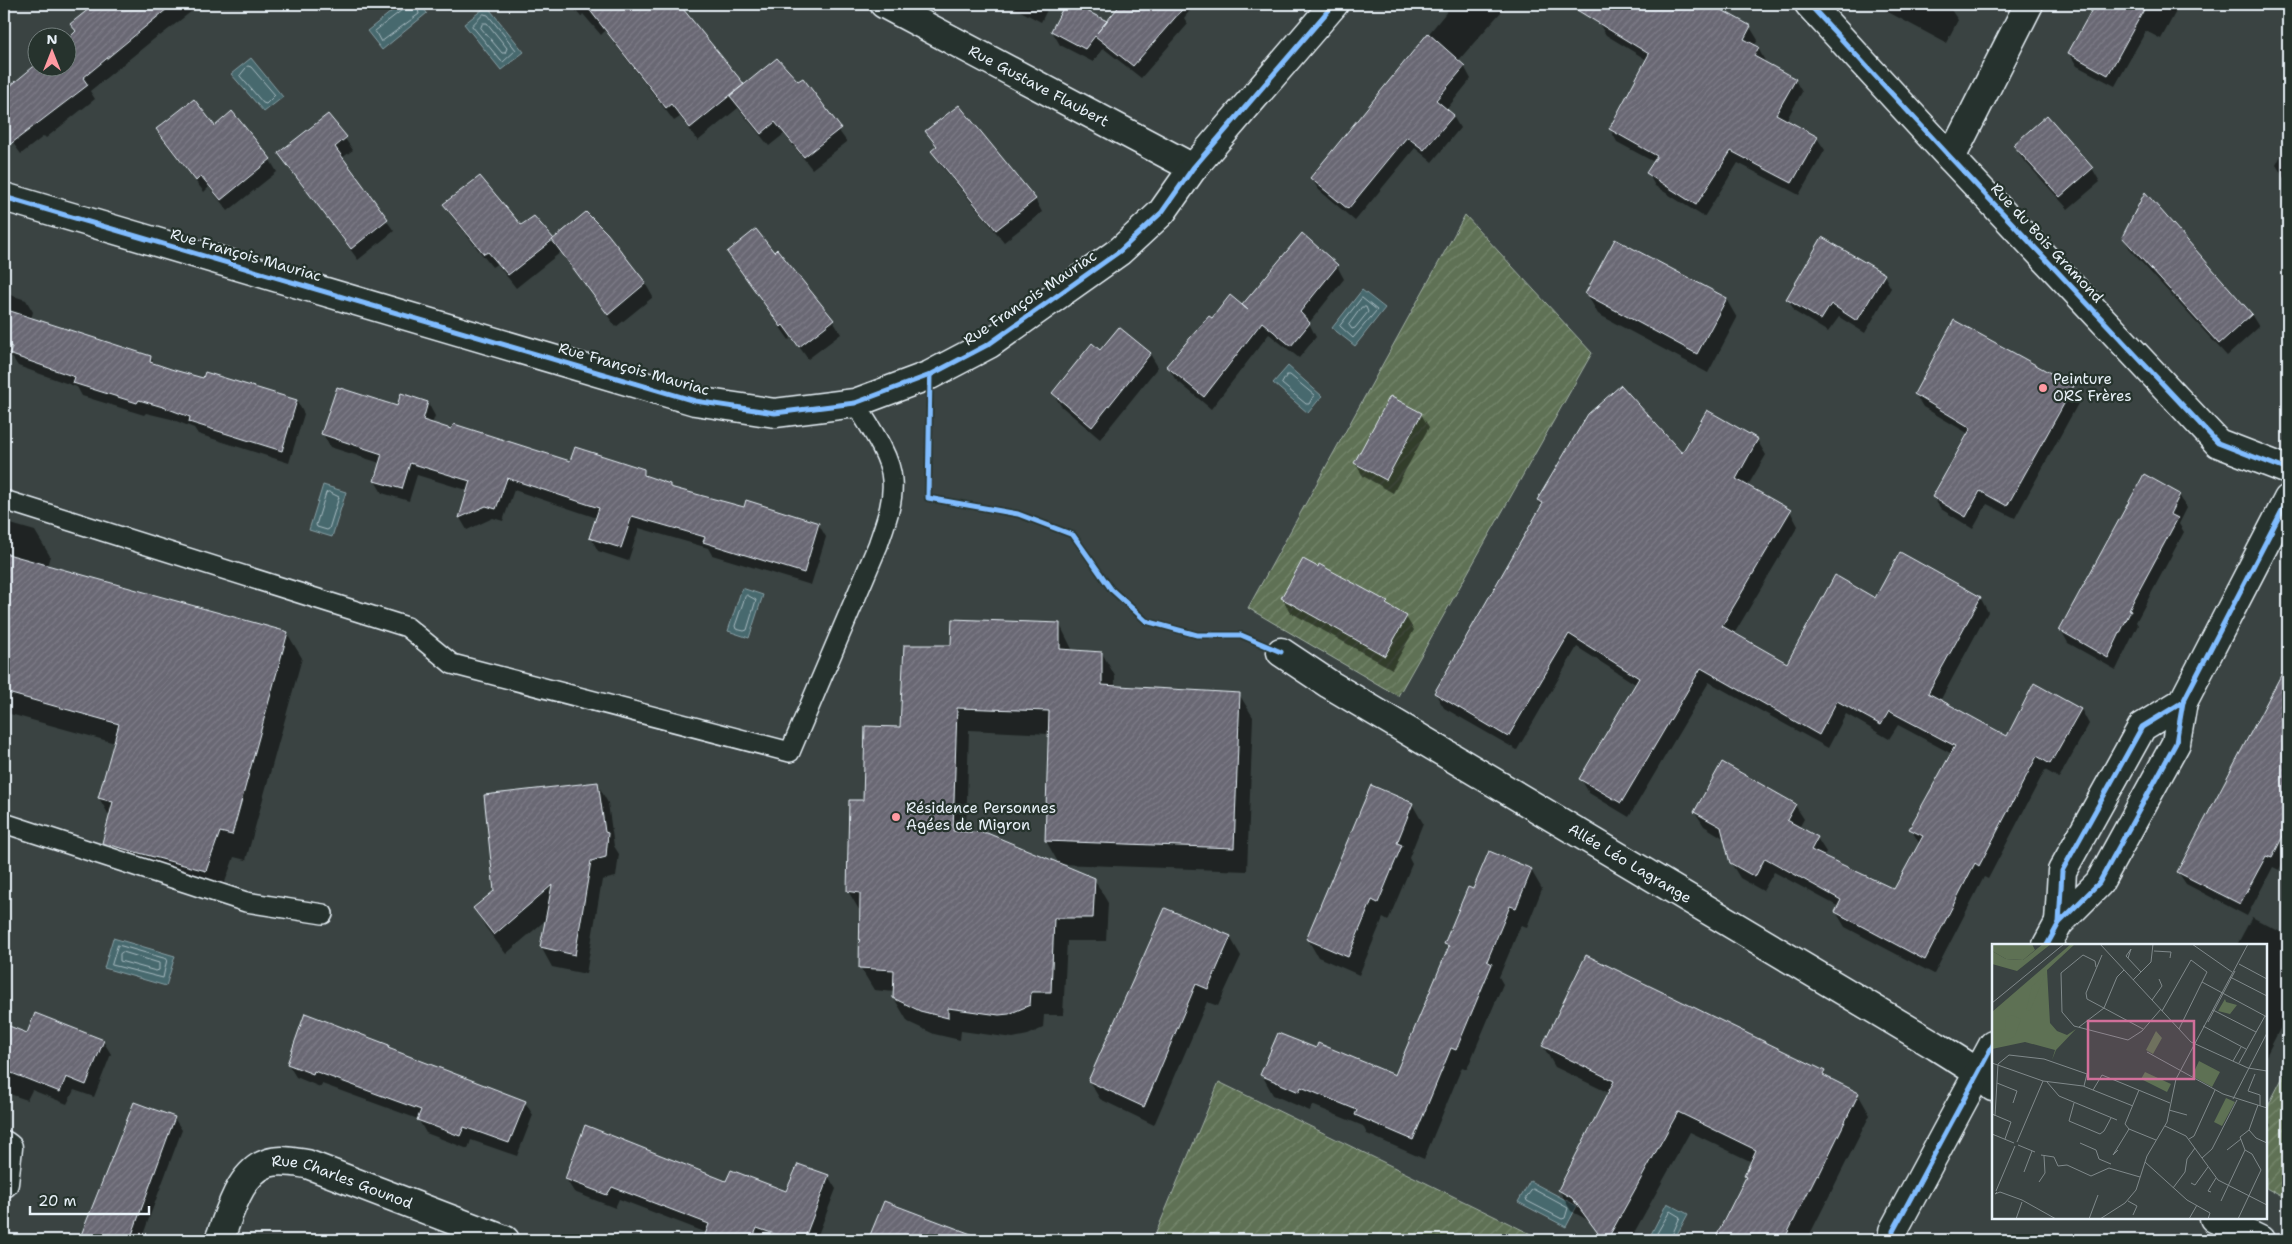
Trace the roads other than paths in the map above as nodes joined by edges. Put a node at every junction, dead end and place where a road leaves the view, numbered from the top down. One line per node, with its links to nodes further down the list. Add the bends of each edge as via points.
1 (884, 4): 6 (street, Rue Gustave Flaubert)
2 (1334, 4): 6 (street, Rue François Mauriac)
3 (1809, 4): 5 (street, Rue du Bois Gramond)
4 (2029, 4): 5 (street)
5 (1951, 158): 9 (street, Rue du Bois Gramond, via 2218,443)
6 (1193, 168): 8 (street, Rue François Mauriac, via 1162,212 1120,251 996,338 930,376)
7 (4, 197): 8 (street, Rue François Mauriac, via 694,401 776,413)
8 (856, 403): 11 (lane, via 881,444 892,479 889,511 790,752 452,664 407,627)
9 (2288, 470)
10 (2288, 499): 13 (street)
11 (4, 500)
12 (1281, 652): 18 (street, Allée Léo Lagrange)
13 (2183, 702): 16 (street, via 2176,743 2099,883); 16 (street, via 2142,727 2062,872)
14 (4, 823): 15 (lane, via 246,902)
15 (323, 914)
16 (2053, 934)
17 (1992, 1051): 18 (street)
18 (1986, 1080): 22 (street)
19 (4, 1145): 20 (street, via 8,1148)
20 (4, 1183)
21 (2216, 1219): 25 (street)
22 (1890, 1237)
23 (219, 1240): 24 (street, Rue Charles Gounod, via 240,1191 252,1173 268,1163 285,1161 307,1164)
24 (505, 1240)
25 (2260, 1240)

